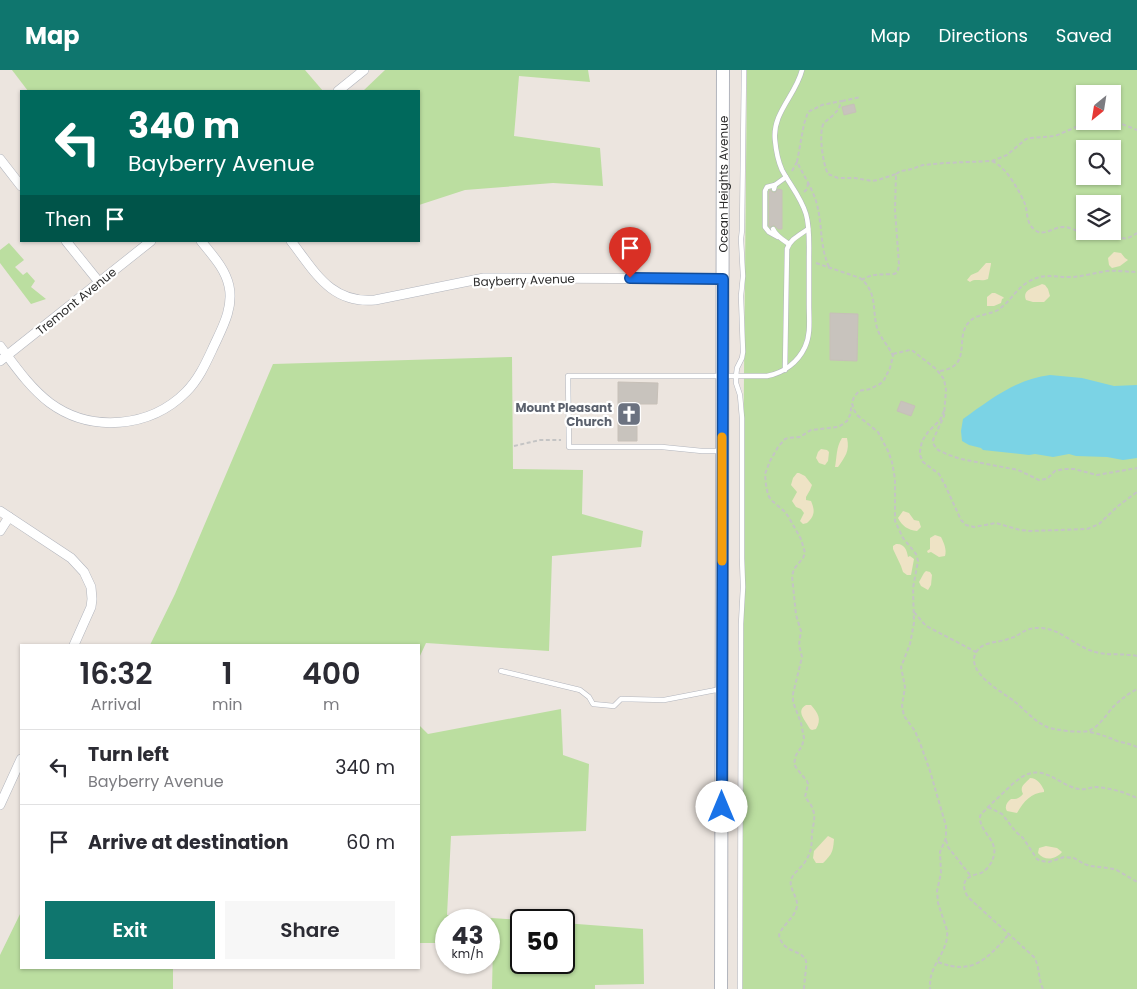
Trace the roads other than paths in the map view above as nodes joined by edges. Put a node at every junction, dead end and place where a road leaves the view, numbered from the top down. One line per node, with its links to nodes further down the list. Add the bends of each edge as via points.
1 (364, 70): 5 (street)
2 (722, 70): 17 (main road, Ocean Heights Avenue)
3 (744, 70): 23 (lane, via 743,352)
4 (802, 70): 7 (lane, via 781,110 775,132 778,158)
5 (339, 90)
6 (0, 159): 8 (street)
7 (788, 178): 10 (lane, via 803,206); 11 (lane, via 765,191 765,227)
8 (20, 185)
9 (773, 229): 11 (lane)
10 (808, 229): 16 (lane); 21 (lane, via 808,340 802,353)
11 (778, 236): 16 (lane)
12 (67, 242): 18 (street)
13 (150, 242): 18 (street, Tremont Avenue)
14 (202, 242): 20 (street, via 224,272 230,292 228,312 196,380 159,412 122,422 77,417 41,396)
15 (292, 242): 17 (street, Bayberry Avenue, via 330,288 342,296 362,301 484,278)
16 (789, 244): 21 (lane, via 786,258)
17 (723, 279): 22 (main road, Ocean Heights Avenue)
18 (99, 282): 20 (street, Tremont Avenue)
19 (0, 346): 20 (street)
20 (4, 358)
21 (786, 370): 23 (lane, via 767,376)
22 (722, 376): 23 (lane); 24 (main road, Ocean Heights Avenue); 24 (lane, via 568,376 569,447)
23 (736, 376): 34 (lane, via 742,418)
24 (722, 451): 30 (main road, Ocean Heights Avenue)
25 (0, 511): 26 (street)
26 (9, 517): 27 (street); 28 (street, via 71,558 88,579 91,607)
27 (0, 530)
28 (74, 644)
29 (501, 671): 30 (lane, via 580,690 593,704 614,706 621,699 664,700)
30 (722, 689): 33 (main road, Ocean Heights Avenue)
31 (20, 761): 32 (street)
32 (0, 805)
33 (721, 989)
34 (740, 989)

